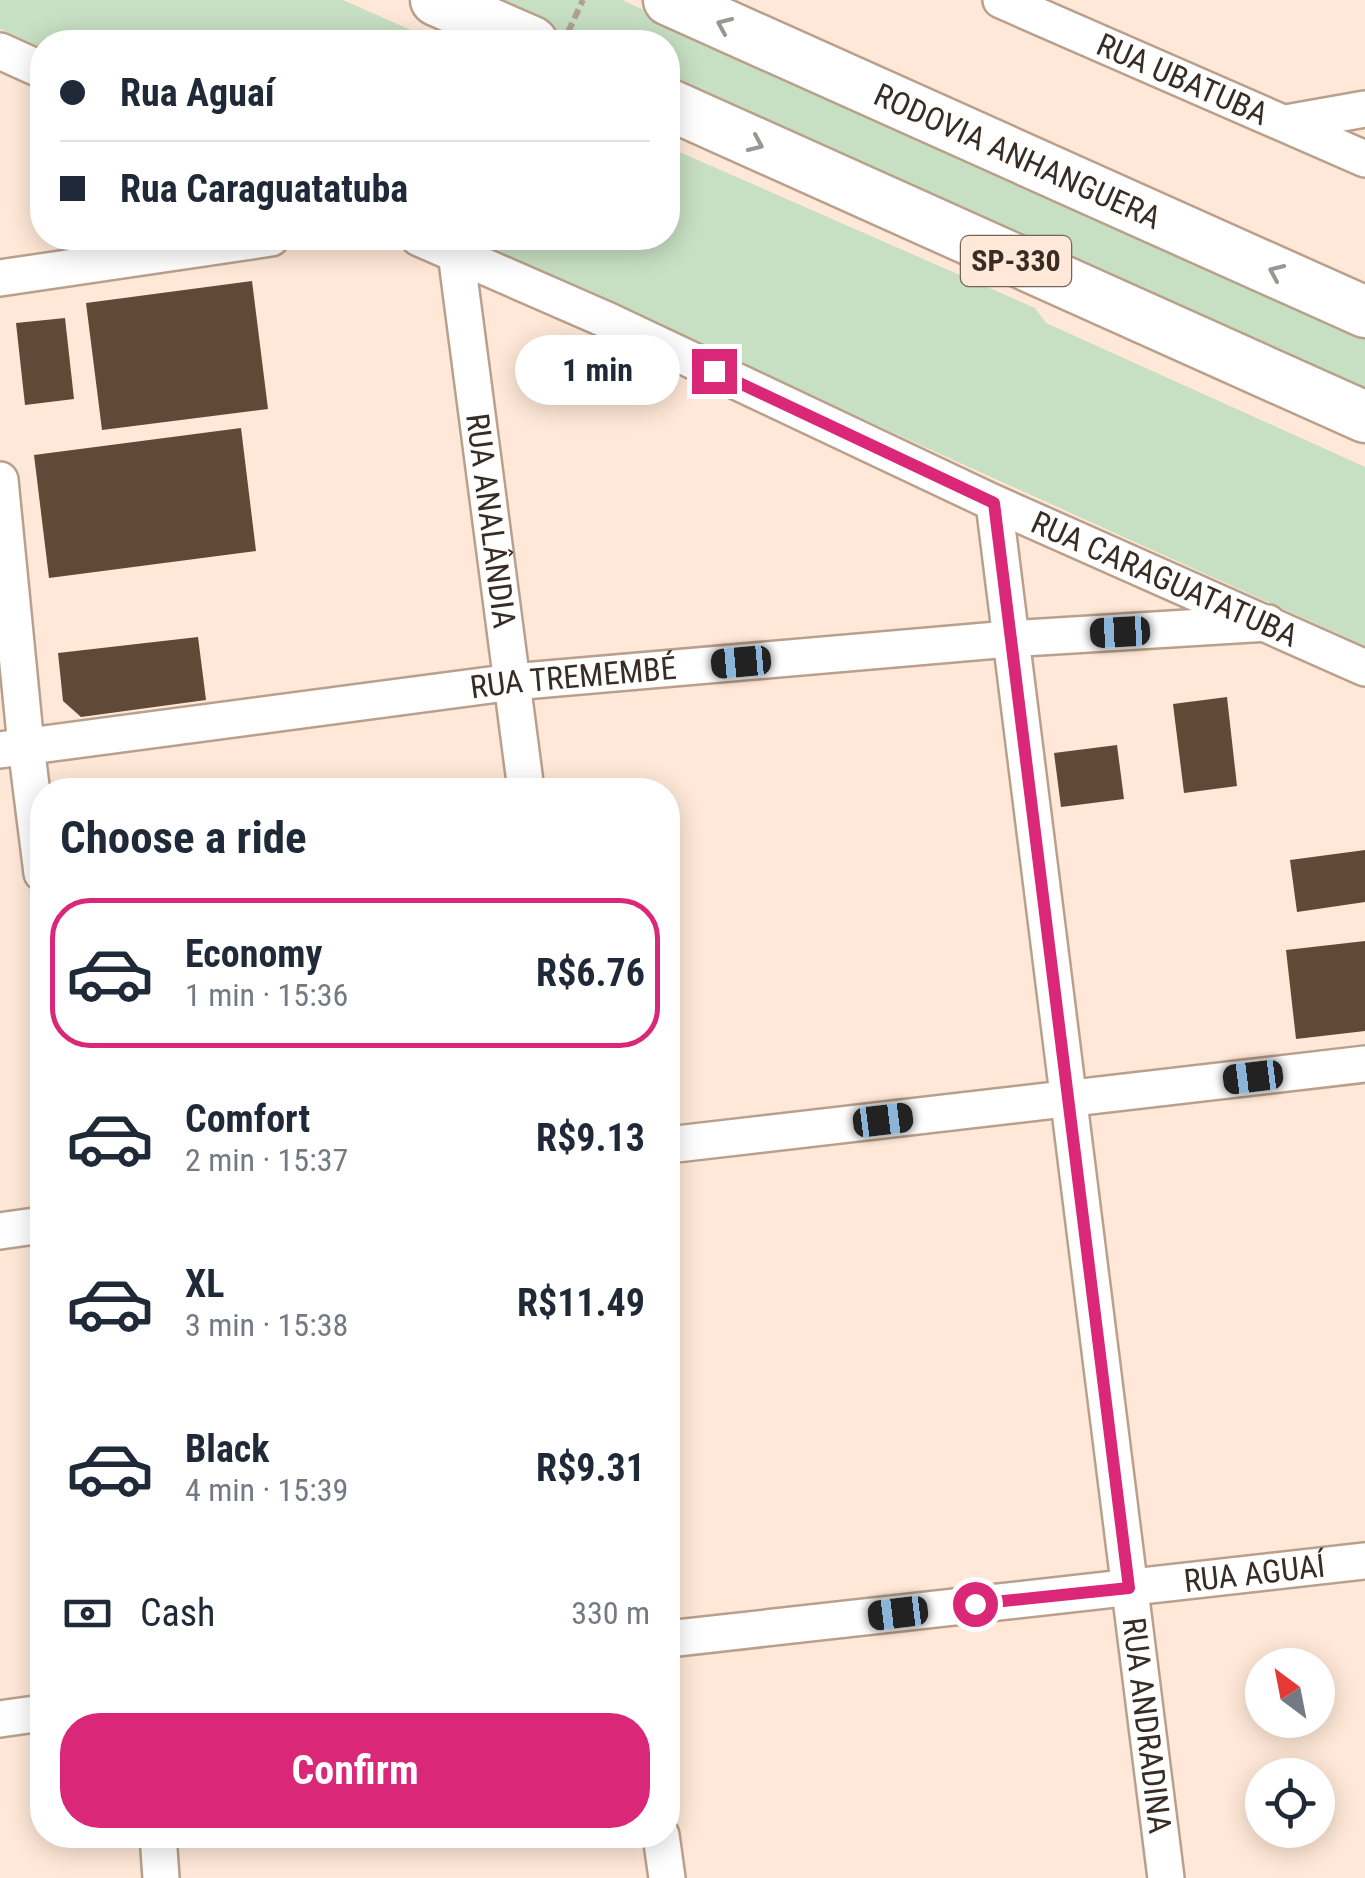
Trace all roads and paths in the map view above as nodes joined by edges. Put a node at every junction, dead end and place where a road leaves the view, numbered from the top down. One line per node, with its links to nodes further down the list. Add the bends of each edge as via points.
1 (436, 0): 5 (highway)
2 (582, 0): 6 (path)
3 (669, 0): 18 (highway, RODOVIA ANHANGUERA, one-way to 3)
4 (1001, 0): 11 (street, RUA UBATUBA)
5 (505, 30)
6 (569, 30)
7 (0, 51): 8 (street)
8 (30, 65)
9 (680, 109): 16 (highway, SP-330, one-way to 16)
10 (1365, 109): 11 (street)
11 (1286, 123): 12 (street, RUA UBATUBA)
12 (1365, 158)
13 (190, 250): 17 (street)
14 (447, 250): 15 (street, RUA CARAGUATATUBA)
15 (456, 254): 22 (street, RUA CARAGUATATUBA); 26 (street, RUA ANALÂNDIA)
16 (1043, 274): 19 (highway, SP-330); 20 (highway, via 1252,390)
17 (0, 278)
18 (1365, 312)
19 (1365, 418)
20 (1365, 442)
21 (0, 480): 27 (street)
22 (994, 503): 23 (street, RUA CARAGUATATUBA); 24 (street, RUA ANDRADINA)
23 (1268, 624): 24 (street, RUA TREMEMBÉ); 25 (street, RUA CARAGUATATUBA)
24 (1009, 638): 26 (street, RUA TREMEMBÉ); 31 (street, RUA ANDRADINA)
25 (1365, 668)
26 (512, 682): 27 (street, RUA TREMEMBÉ); 28 (street, RUA ANALÂNDIA)
27 (13, 748): 29 (street)
28 (524, 778)
29 (30, 821)
30 (1365, 1064): 31 (street)
31 (1067, 1099): 32 (street); 36 (street, RUA ANDRADINA)
32 (680, 1144)
33 (30, 1226): 34 (street)
34 (0, 1230)
35 (1365, 1561): 36 (street, RUA AGUAÍ)
36 (1129, 1588): 37 (street, RUA AGUAÍ); 44 (street, RUA ANDRADINA)
37 (680, 1638)
38 (30, 1714): 39 (street)
39 (0, 1719)
40 (159, 1848): 42 (street)
41 (663, 1848): 43 (street)
42 (161, 1878)
43 (667, 1878)
44 (1166, 1878)

